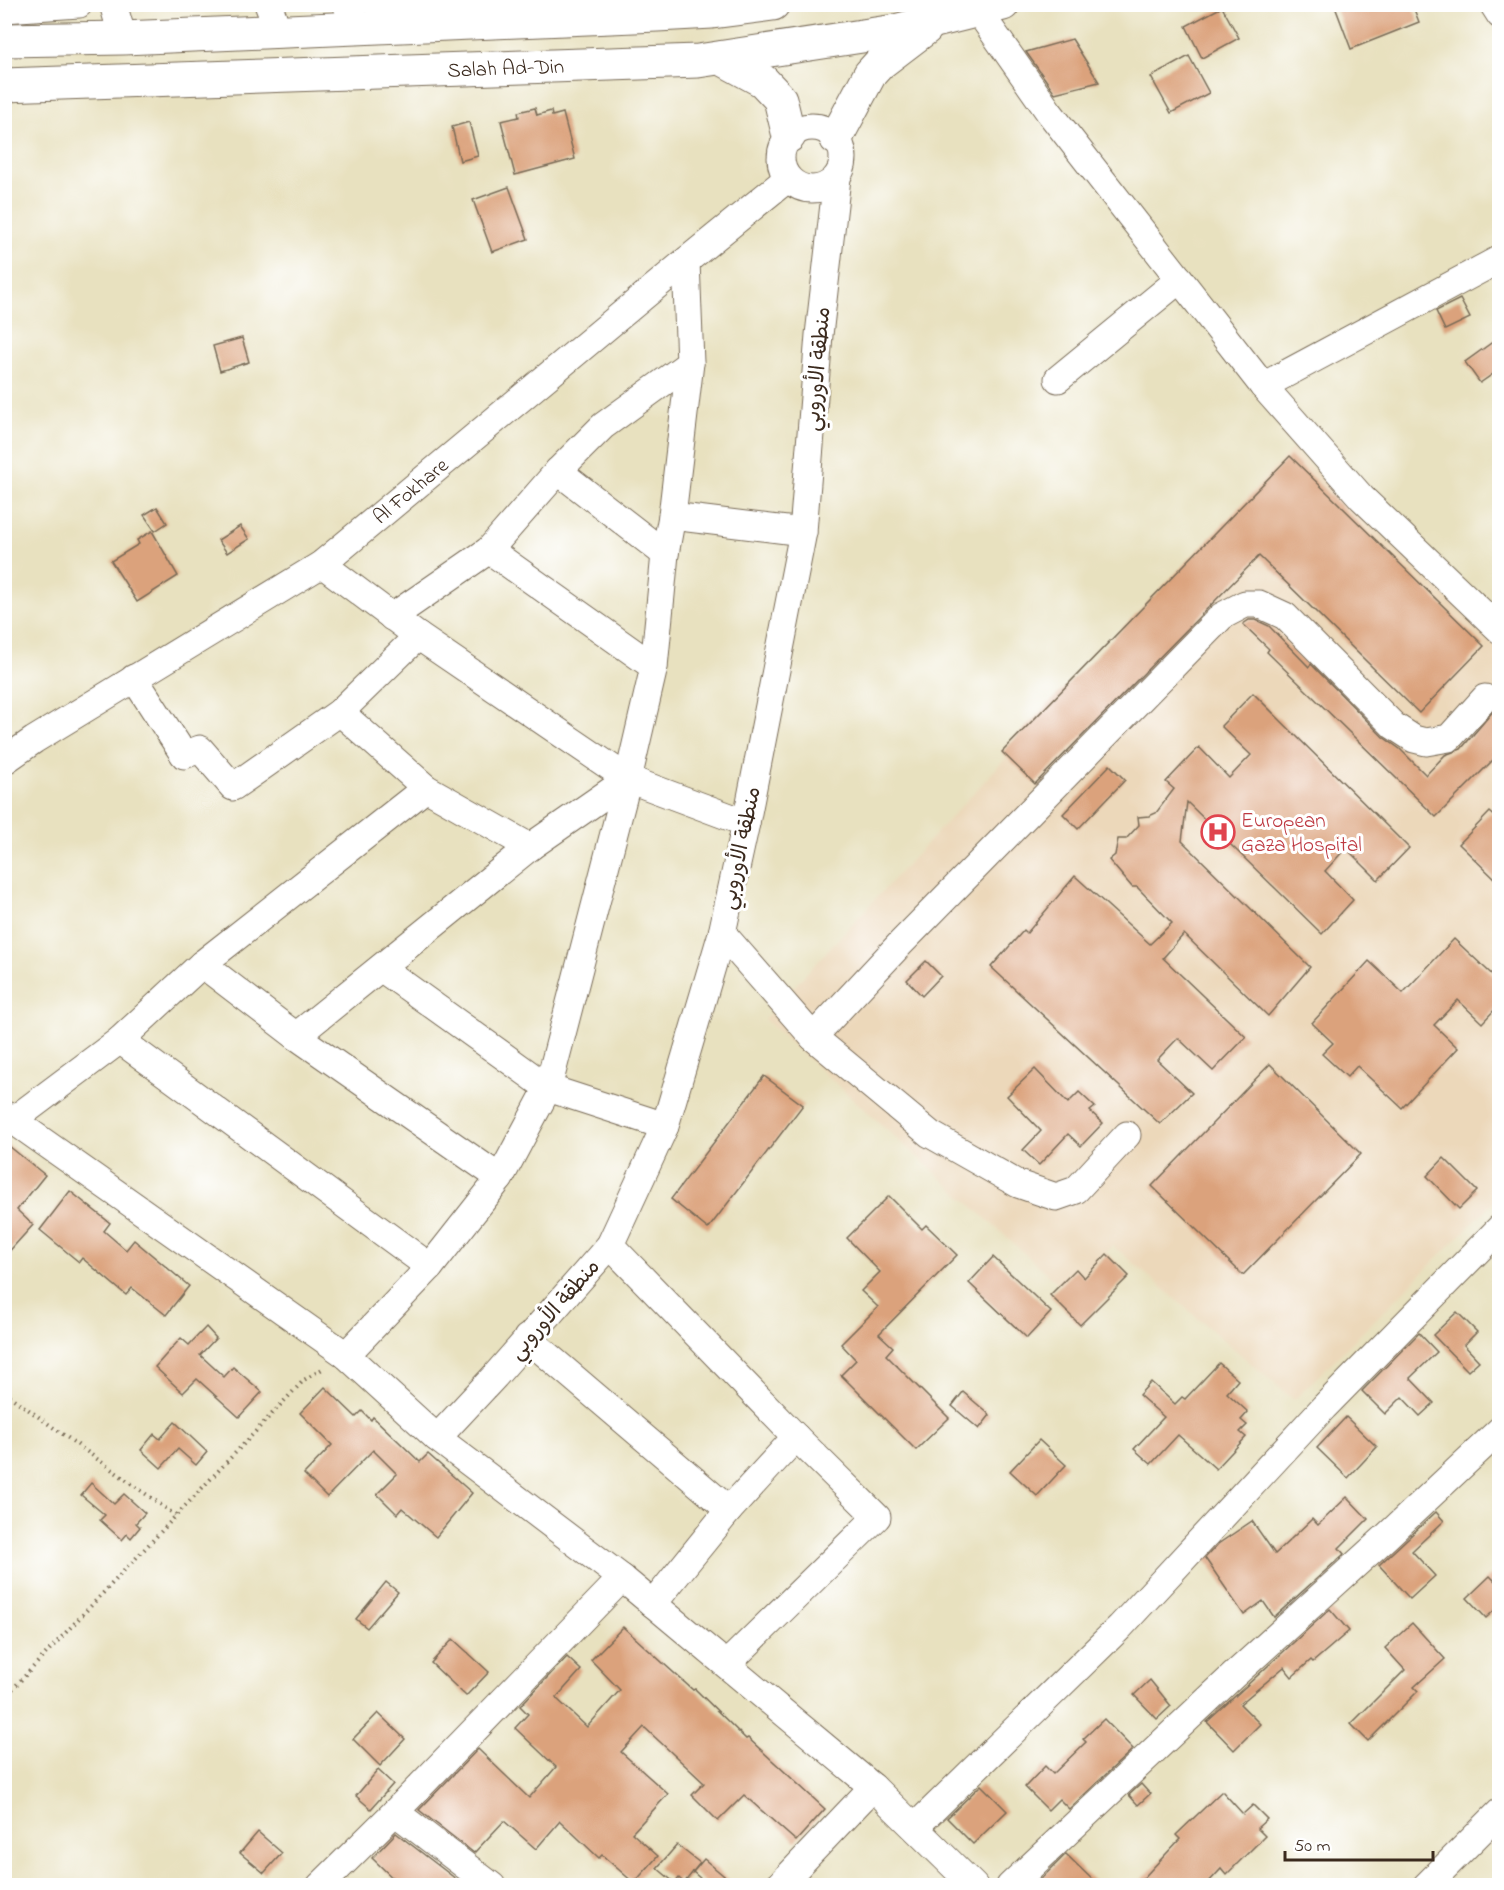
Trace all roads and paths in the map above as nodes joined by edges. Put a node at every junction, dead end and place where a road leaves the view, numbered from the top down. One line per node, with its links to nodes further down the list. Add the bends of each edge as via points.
1 (79, 4): 7 (street)
2 (112, 4): 12 (street)
3 (773, 4): 5 (highway)
4 (1494, 4): 9 (street)
5 (710, 8): 8 (highway)
6 (991, 8): 11 (highway, Salah Ad-Din); 22 (street, via 1049,112)
7 (4, 9)
8 (352, 15): 10 (highway)
9 (1500, 15)
10 (272, 17): 12 (highway)
11 (934, 23): 14 (highway, Salah Ad-Din); 17 (highway, via 870,74)
12 (123, 38): 13 (highway)
13 (4, 40)
14 (721, 58): 15 (highway, Salah Ad-Din); 16 (highway, via 763,81 780,99)
15 (4, 85)
16 (789, 136): 17 (street, via 798,130 818,127); 19 (street, via 781,155)
17 (836, 138): 18 (street, via 843,158)
18 (837, 178): 19 (street, via 820,189 810,190); 28 (street, منطقة الأوروبي)
19 (787, 179): 21 (street, Al Fokhare)
20 (1500, 259): 25 (street)
21 (686, 261): 23 (street); 31 (street, Al Fokhare)
22 (1180, 279): 24 (street); 25 (street)
23 (690, 363): 26 (street, via 603,426); 27 (street)
24 (1058, 378)
25 (1263, 386): 33 (street, via 1362,498)
26 (558, 471): 29 (street); 30 (street)
27 (672, 516): 28 (street); 30 (street)
28 (803, 532): 42 (street, منطقة الأوروبي)
29 (489, 550): 32 (street); 35 (street)
30 (665, 554): 35 (street)
31 (322, 564): 32 (street); 36 (street, Al Fokhare)
32 (392, 616): 34 (street)
33 (1500, 630)
34 (418, 636): 38 (street); 40 (street)
35 (654, 667): 40 (street)
36 (134, 678): 38 (street, via 184,755 200,749 233,787); 39 (street, Al Fokhare)
37 (1485, 698): 48 (street, via 1449,738 1426,742 1414,739 1394,726 1285,616 1259,604 1245,604 1222,616)
38 (340, 712): 41 (street)
39 (4, 761)
40 (628, 779): 42 (street); 43 (street); 50 (street)
41 (426, 788): 43 (street); 45 (street)
42 (746, 823): 44 (street, منطقة الأوروبي)
43 (530, 847): 46 (street)
44 (722, 933): 48 (street); 52 (street, منطقة الأوروبي)
45 (202, 964): 47 (street); 49 (street)
46 (381, 968): 47 (street); 50 (street)
47 (296, 1036): 54 (street)
48 (813, 1037): 53 (street, via 930,1134 1018,1184 1056,1197 1076,1190)
49 (120, 1040): 51 (street); 57 (street)
50 (548, 1088): 52 (street); 54 (street)
51 (8, 1118): 59 (street)
52 (665, 1126): 56 (street, منطقة الأوروبي)
53 (1127, 1135)
54 (500, 1178): 57 (street)
55 (1500, 1228): 73 (street, via 1324,1407 1120,1627)
56 (610, 1245): 58 (street, منطقة الأوروبي); 62 (street)
57 (430, 1267): 59 (street)
58 (527, 1338): 63 (street, منطقة الأوروبي); 64 (street)
59 (345, 1355): 63 (street); 65 (path, via 304,1380)
60 (4, 1392): 65 (path)
61 (1500, 1430): 78 (street)
62 (796, 1437): 64 (street); 68 (street, via 877,1517)
63 (437, 1438): 66 (street)
64 (729, 1510): 67 (street)
65 (175, 1515): 69 (path)
66 (622, 1578): 67 (street); 71 (street)
67 (653, 1604): 68 (street)
68 (727, 1664): 70 (street)
69 (4, 1698)
70 (873, 1787): 73 (street); 76 (street)
71 (395, 1812): 74 (street); 75 (street)
72 (1500, 1812): 79 (street)
73 (915, 1827): 77 (street)
74 (320, 1886)
75 (492, 1886)
76 (779, 1886)
77 (974, 1886)
78 (1010, 1886)
79 (1426, 1886)

